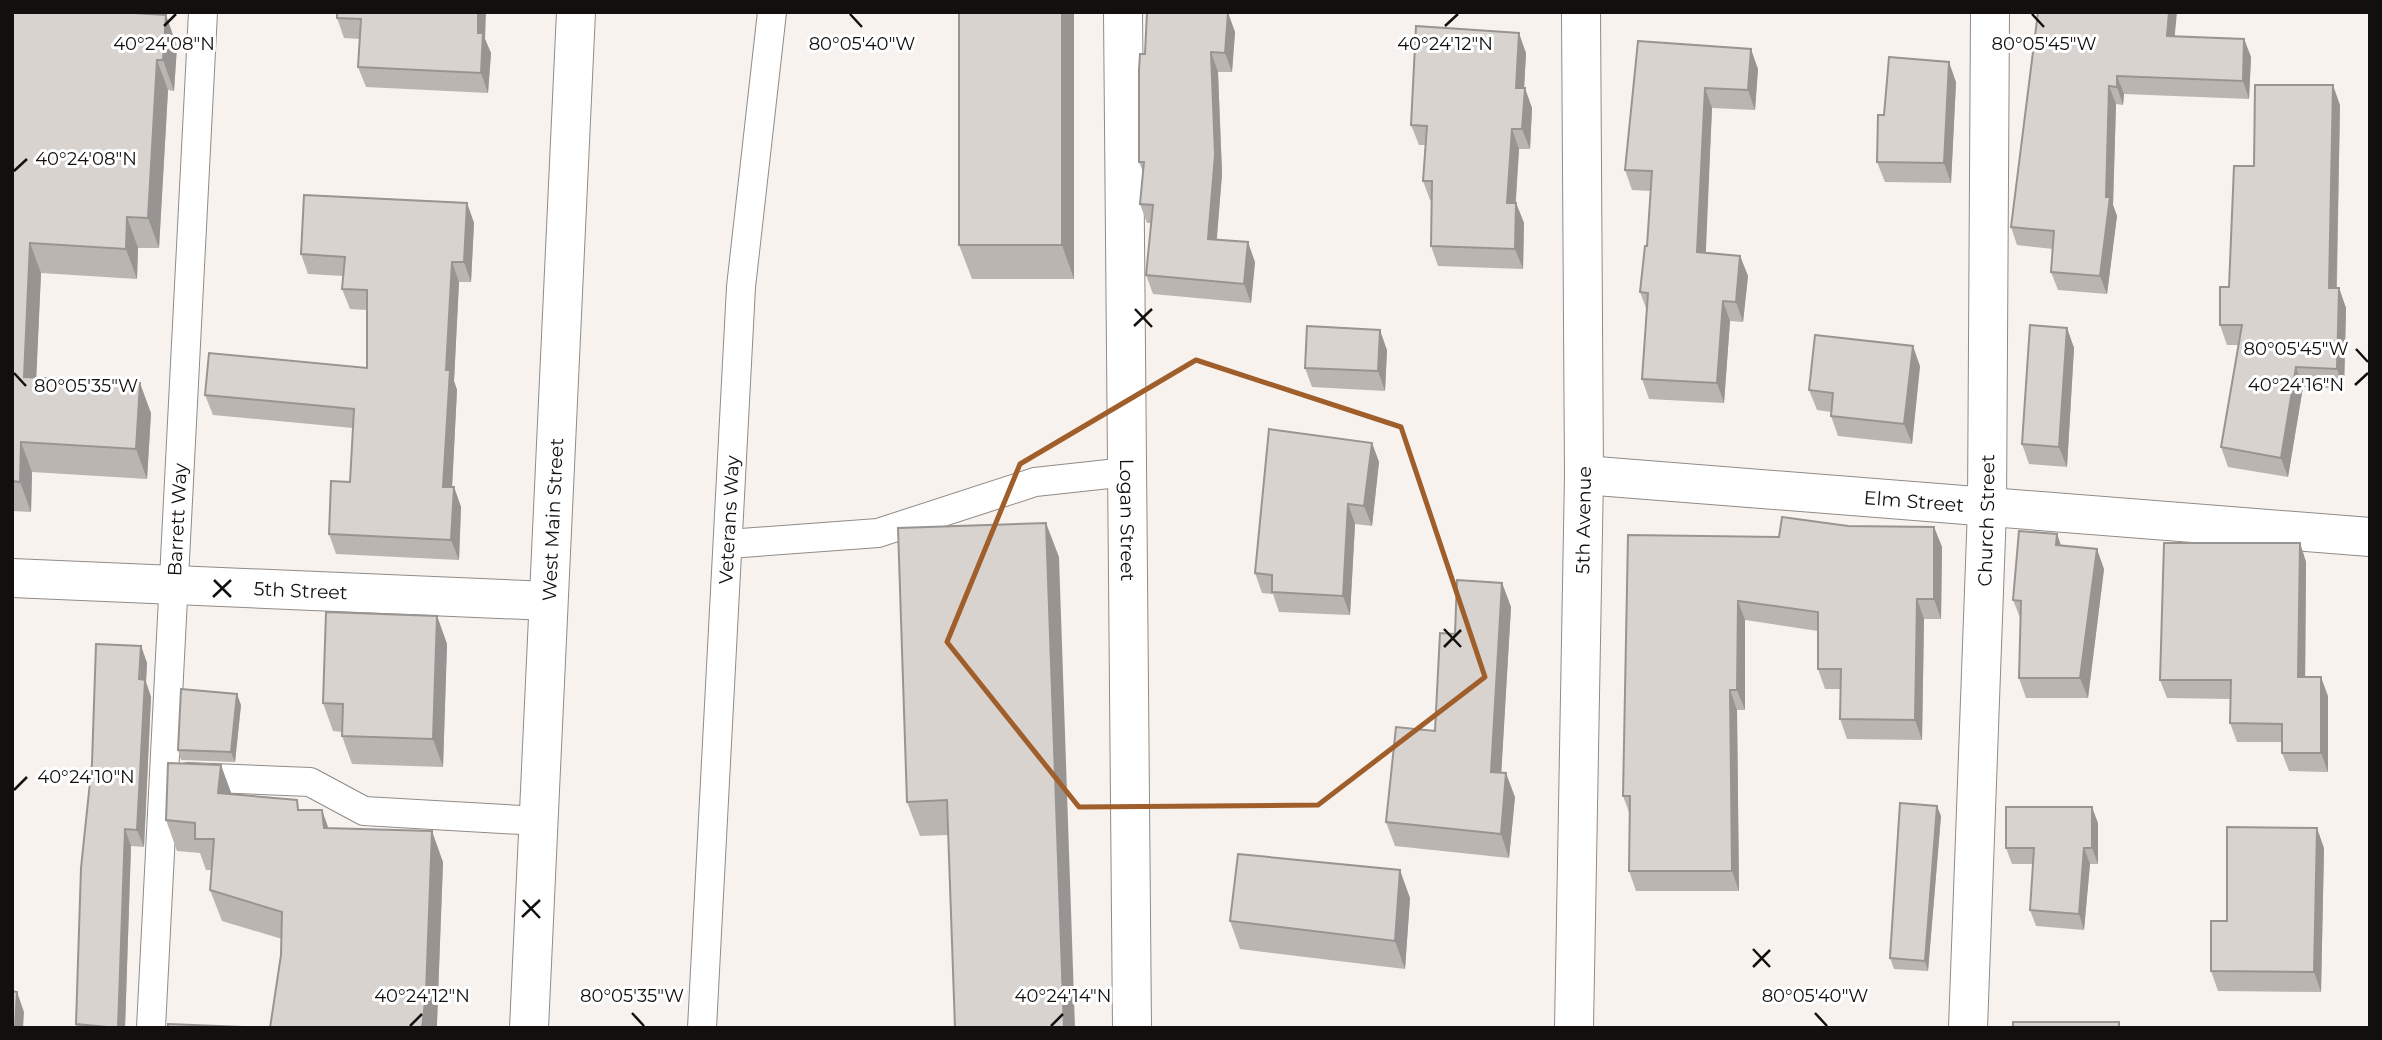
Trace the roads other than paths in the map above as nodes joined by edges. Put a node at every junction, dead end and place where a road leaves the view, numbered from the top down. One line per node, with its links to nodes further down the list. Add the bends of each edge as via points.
1 (203, 12): 13 (lane, Barrett Way)
2 (576, 12): 14 (street, West Main Street)
3 (772, 12): 11 (lane, Veterans Way, via 741,287)
4 (1122, 12): 7 (street, Logan Street)
5 (1581, 12): 8 (street, 5th Avenue)
6 (1990, 12): 9 (street, Church Street)
7 (1127, 472): 11 (lane, via 1035,482 878,533); 20 (street, Logan Street)
8 (1584, 475): 9 (street, Elm Street); 21 (street, 5th Avenue)
9 (1987, 509): 10 (street, Elm Street); 22 (street, Church Street)
10 (2370, 537)
11 (728, 544): 19 (lane, Veterans Way)
12 (12, 578): 13 (street, 5th Street)
13 (173, 584): 14 (street, 5th Street); 15 (lane, Barrett Way)
14 (548, 601): 16 (street, West Main Street)
15 (163, 776): 16 (lane, via 310,782 364,811); 17 (lane, Barrett Way)
16 (538, 821): 18 (street, West Main Street)
17 (151, 1028)
18 (529, 1028)
19 (702, 1028)
20 (1132, 1028)
21 (1574, 1028)
22 (1968, 1028)

